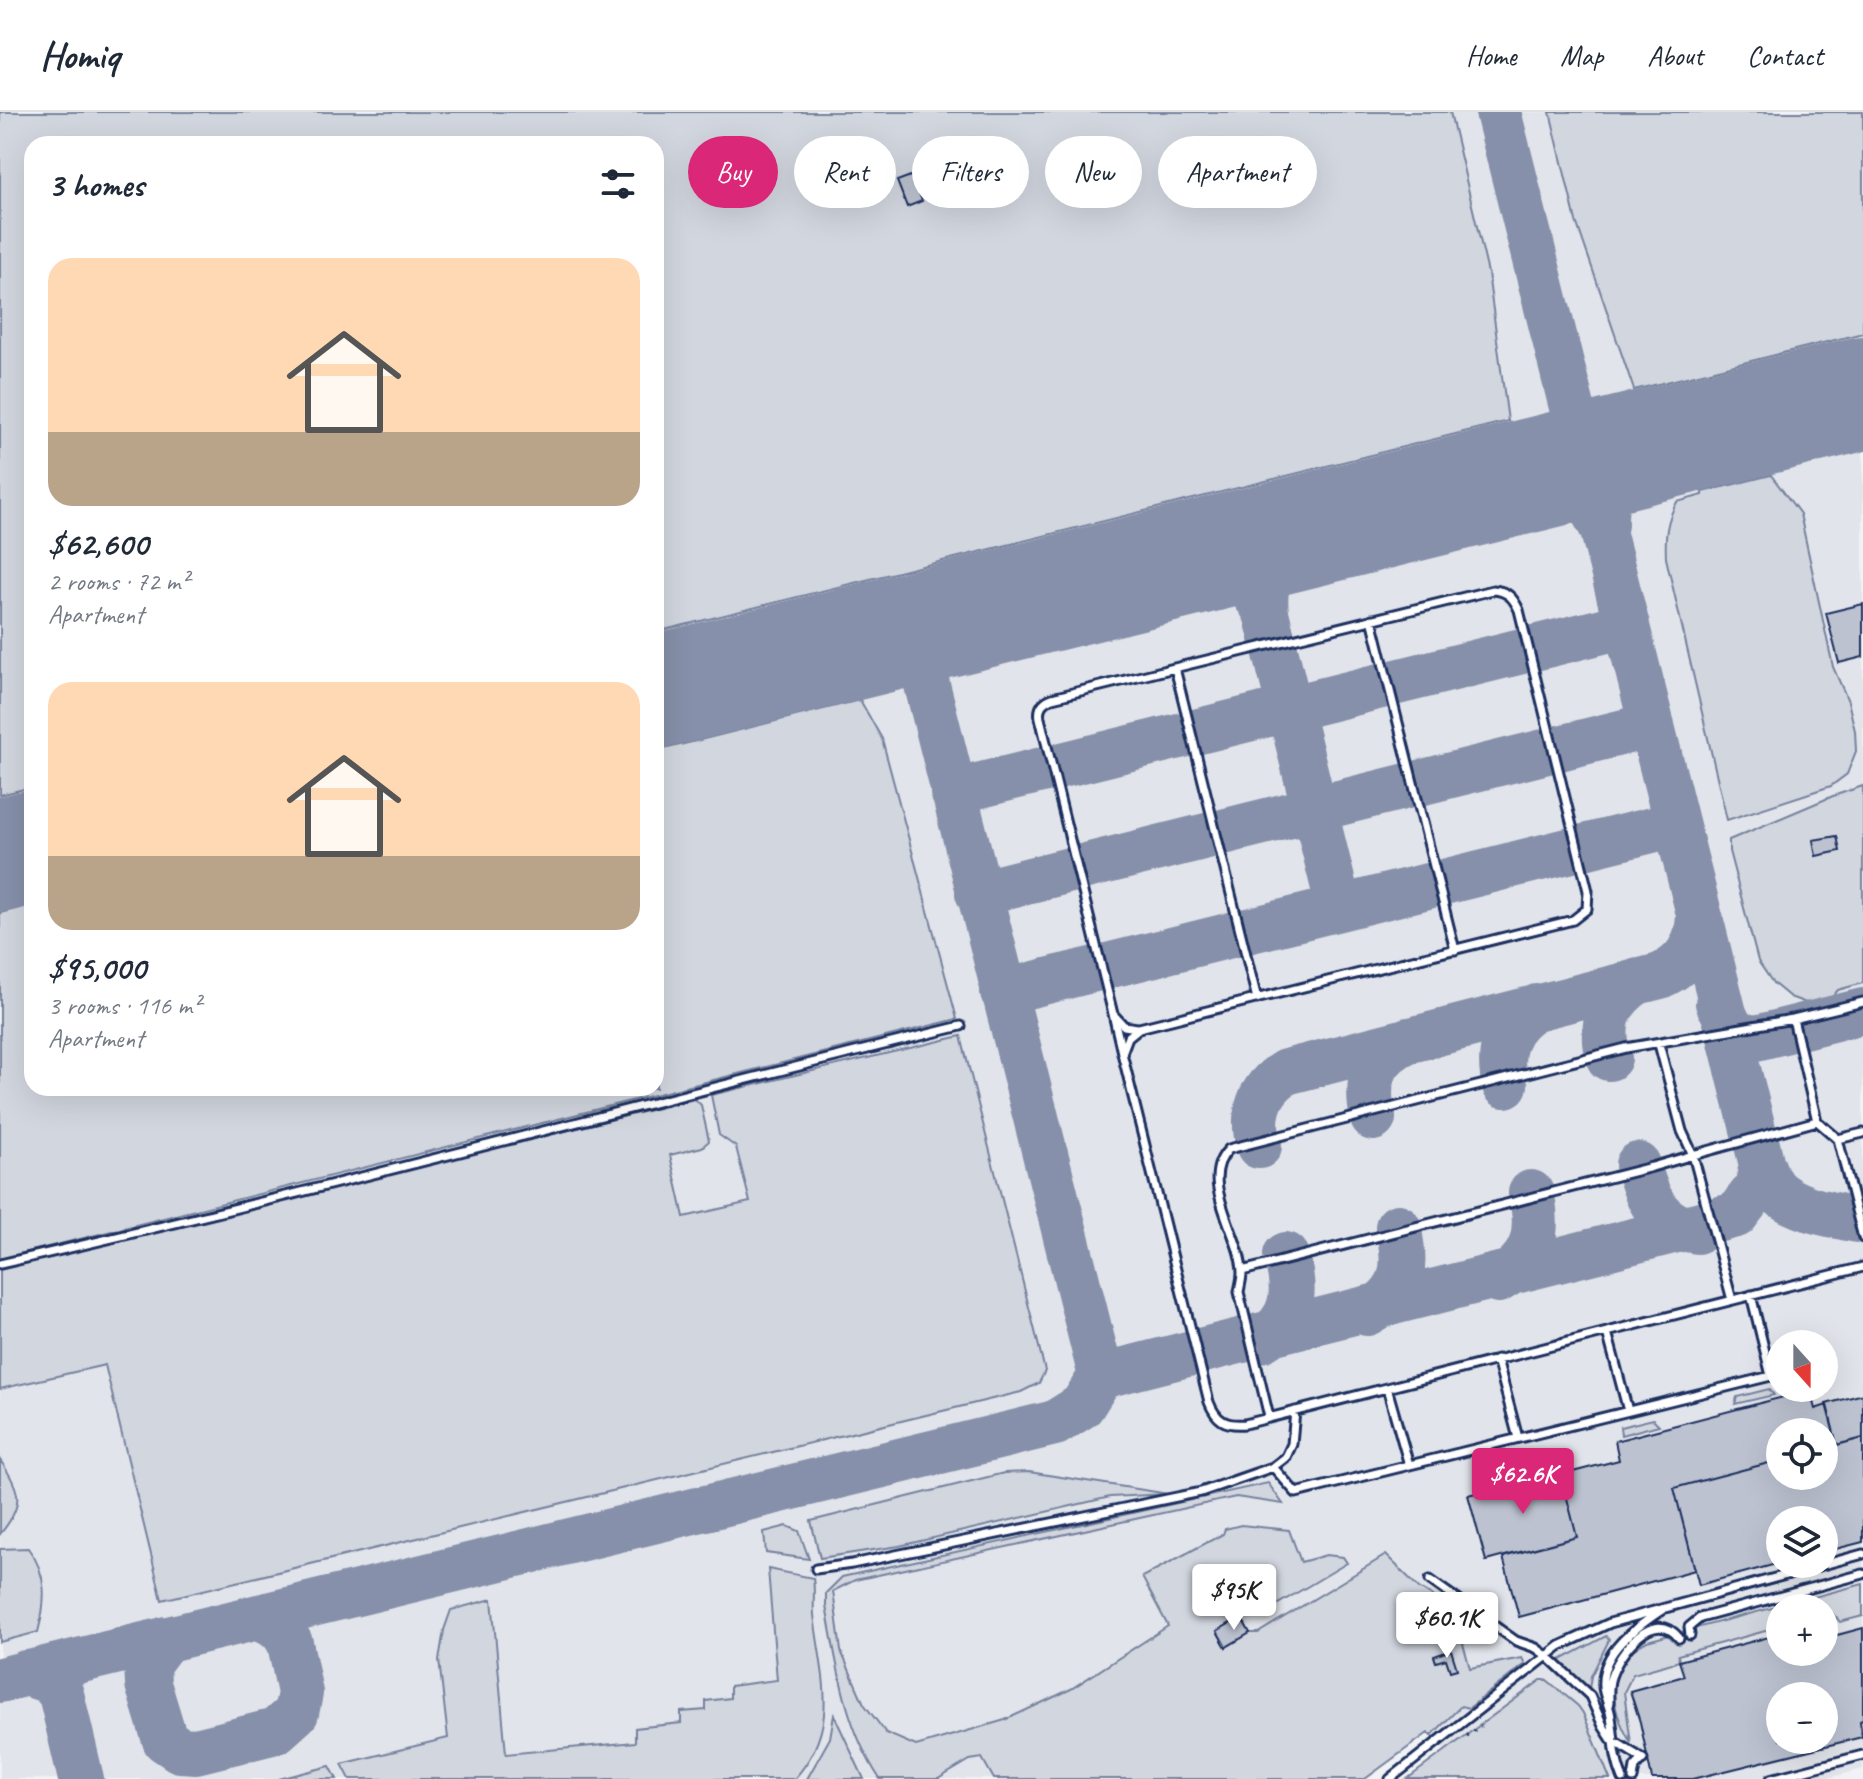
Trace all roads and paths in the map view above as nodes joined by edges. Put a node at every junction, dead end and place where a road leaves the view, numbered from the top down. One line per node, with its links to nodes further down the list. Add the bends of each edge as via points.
1 (1372, 619): 2 (lane); 3 (lane); 3 (lane, via 1493,590 1511,596 1519,610 1588,891 1587,909 1573,920)
2 (1175, 668): 4 (lane); 6 (lane, via 1052,698 1039,712)
3 (1455, 950): 4 (lane)
4 (1257, 999): 9 (lane)
5 (1863, 1002): 7 (lane)
6 (1113, 1014): 9 (lane, via 1124,1026); 11 (lane)
7 (1793, 1019): 10 (lane); 12 (lane)
8 (961, 1026): 17 (lane)
9 (1139, 1028): 11 (lane, via 1128,1037)
10 (1659, 1044): 15 (lane); 19 (lane, via 1229,1149 1216,1174)
11 (1122, 1053): 27 (lane, via 1214,1415 1233,1425)
12 (1817, 1121): 14 (lane); 15 (lane)
13 (1863, 1133): 14 (lane)
14 (1838, 1139): 16 (lane)
15 (1693, 1155): 19 (lane); 21 (lane)
16 (1863, 1238)
17 (0, 1264)
18 (1863, 1267): 20 (lane)
19 (1242, 1271): 27 (lane, via 1239,1292)
20 (1751, 1295): 21 (lane); 26 (lane, via 1771,1376)
21 (1732, 1300): 22 (lane)
22 (1607, 1332): 23 (lane); 26 (lane)
23 (1497, 1359): 24 (lane); 28 (lane)
24 (1387, 1388): 25 (lane); 29 (lane)
25 (1295, 1411): 27 (lane); 30 (lane, via 1292,1444)
26 (1628, 1411): 28 (lane)
27 (1269, 1417)
28 (1518, 1438): 29 (lane)
29 (1409, 1465): 30 (lane, via 1296,1493)
30 (1273, 1467): 32 (lane, via 1201,1492)
31 (1863, 1554): 35 (lane)
32 (816, 1569)
33 (1863, 1574): 36 (lane, via 1700,1618 1689,1627)
34 (1430, 1580): 38 (lane, via 1516,1641)
35 (1668, 1606): 38 (lane, via 1610,1623); 39 (lane, via 1631,1632 1612,1654 1603,1678)
36 (1690, 1635)
37 (1679, 1638): 39 (lane, via 1662,1628 1637,1636 1612,1674)
38 (1547, 1656): 40 (lane, via 1590,1696); 42 (lane)
39 (1609, 1706): 40 (lane)
40 (1612, 1740): 43 (lane); 44 (lane, via 1643,1759)
41 (1863, 1755): 45 (lane)
42 (1390, 1779)
43 (1623, 1779)
44 (1633, 1779)
45 (1771, 1779)

